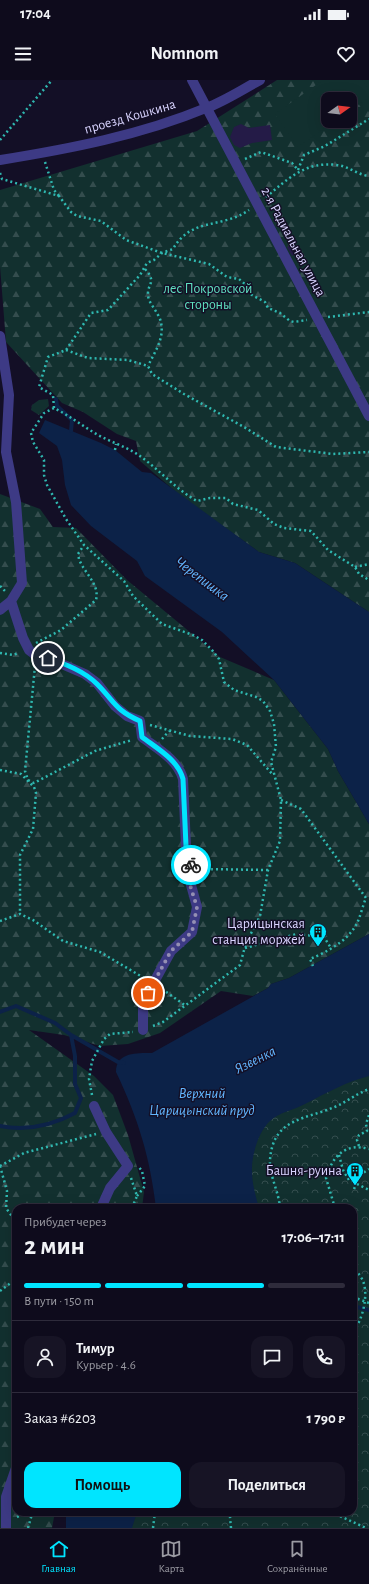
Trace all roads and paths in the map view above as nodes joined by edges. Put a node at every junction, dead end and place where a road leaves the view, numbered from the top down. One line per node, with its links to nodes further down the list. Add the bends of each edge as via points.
1 (52, 80): 6 (path)
2 (192, 80): 4 (street, 2-я Радиальная улица)
3 (260, 80): 4 (street, проезд Кошкина)
4 (208, 108): 7 (street, проезд Кошкина, via 165,123); 9 (street, 2-я Радиальная улица)
5 (369, 119): 10 (path, via 326,146 304,154)
6 (0, 140)
7 (42, 154): 8 (street, проезд Кошкина); 13 (path, via 54,190)
8 (0, 160)
9 (235, 163): 10 (path, via 261,152 292,163); 14 (street, 2-я Радиальная улица)
10 (298, 171): 12 (path, via 316,166 337,165); 14 (path)
11 (0, 173): 13 (path, via 2,179)
12 (369, 176)
13 (59, 196): 15 (path, via 77,216 101,221 126,240)
14 (258, 204): 15 (path, via 235,219 188,231 179,239 173,250); 18 (street, 2-я Радиальная улица)
15 (162, 253): 16 (path, via 147,263); 18 (path, via 209,264 227,276 239,279 246,285 250,294 290,321)
16 (145, 269): 20 (path, via 108,310 91,313); 21 (path, via 152,282 149,288 150,301 163,330)
17 (369, 312): 18 (path)
18 (317, 319): 23 (street, 2-я Радиальная улица)
19 (0, 336): 26 (street, via 9,395)
20 (66, 350): 21 (path, via 98,360 114,358); 22 (path, via 48,357 39,386 52,395)
21 (148, 366): 27 (path, via 152,374 276,447 333,454)
22 (54, 408): 24 (path); 28 (path, via 41,416 30,433 44,460 47,485)
23 (369, 416)
24 (116, 444): 25 (path); 30 (path, via 137,454 197,501 226,498 233,504 258,510 274,524 284,528 311,531 328,550)
25 (115, 450)
26 (3, 452): 32 (street, via 16,502 22,571 22,583)
27 (369, 452)
28 (84, 545): 34 (path, via 78,554 79,559 96,587 96,600 60,630); 39 (path, via 124,581 133,596 162,624 197,638 212,650 218,659 224,682 229,687 263,701 270,711 276,736 276,747 271,762)
29 (369, 564): 30 (path)
30 (354, 567): 31 (path, via 359,574)
31 (369, 580)
32 (12, 601): 33 (street); 35 (street)
33 (0, 610)
34 (36, 642)
35 (29, 650): 36 (street, via 38,657 48,658 85,674 97,683 115,706 127,716); 40 (path, via 35,663 25,771)
36 (140, 721): 37 (street); 39 (path, via 190,736 232,739 247,745)
37 (142, 737): 40 (path, via 95,751 34,783); 42 (street, via 181,771 186,846)
38 (0, 770): 40 (path, via 21,774)
39 (274, 775): 41 (path)
40 (28, 780): 45 (path, via 36,793 36,810 33,829 20,855)
41 (281, 800): 43 (path, via 280,841); 44 (path, via 301,809)
42 (191, 868): 43 (path); 51 (street, via 190,885 197,907 192,932 171,951 148,993 143,1007)
43 (268, 870): 51 (path, via 260,916 246,943 240,965 163,1022)
44 (367, 897): 48 (path, via 357,923)
45 (20, 914): 46 (path); 49 (path, via 63,941)
46 (0, 921)
47 (245, 948): 48 (path, via 297,934 324,937)
48 (331, 948): 50 (path, via 310,959)
49 (100, 952)
50 (313, 966)
51 (143, 1030): 53 (path, via 110,1034 104,1039 92,1061 89,1079)
52 (369, 1089): 67 (path, via 339,1105 299,1119 281,1129 275,1140 270,1162)
53 (94, 1106): 55 (street)
54 (369, 1115): 56 (path, via 367,1131 359,1135 357,1140)
55 (106, 1132): 59 (path, via 24,1153); 60 (street)
56 (359, 1146): 57 (path); 58 (path)
57 (369, 1149)
58 (339, 1154): 63 (path, via 349,1180); 68 (path, via 326,1178)
59 (0, 1166): 69 (path, via 7,1191 6,1208)
60 (128, 1166): 64 (path); 64 (path, via 140,1166 142,1171 146,1186); 65 (street, via 110,1188)
61 (369, 1169): 62 (path, via 360,1175)
62 (354, 1189)
63 (369, 1190)
64 (137, 1196): 66 (path)
65 (103, 1204)
66 (134, 1204)
67 (279, 1204)
68 (334, 1204)
69 (12, 1216)
70 (357, 1272): 74 (path, via 364,1282)
71 (12, 1282): 72 (path)
72 (0, 1291)
73 (357, 1298): 74 (path)
74 (364, 1301): 75 (path); 76 (path, via 362,1317)
75 (369, 1303)
76 (357, 1327)
77 (12, 1480): 82 (street, via 6,1497)
78 (31, 1516): 83 (path)
79 (154, 1516): 84 (path)
80 (231, 1516): 85 (path)
81 (340, 1516): 86 (path)
82 (6, 1528)
83 (28, 1528)
84 (153, 1528)
85 (231, 1528)
86 (366, 1528)

